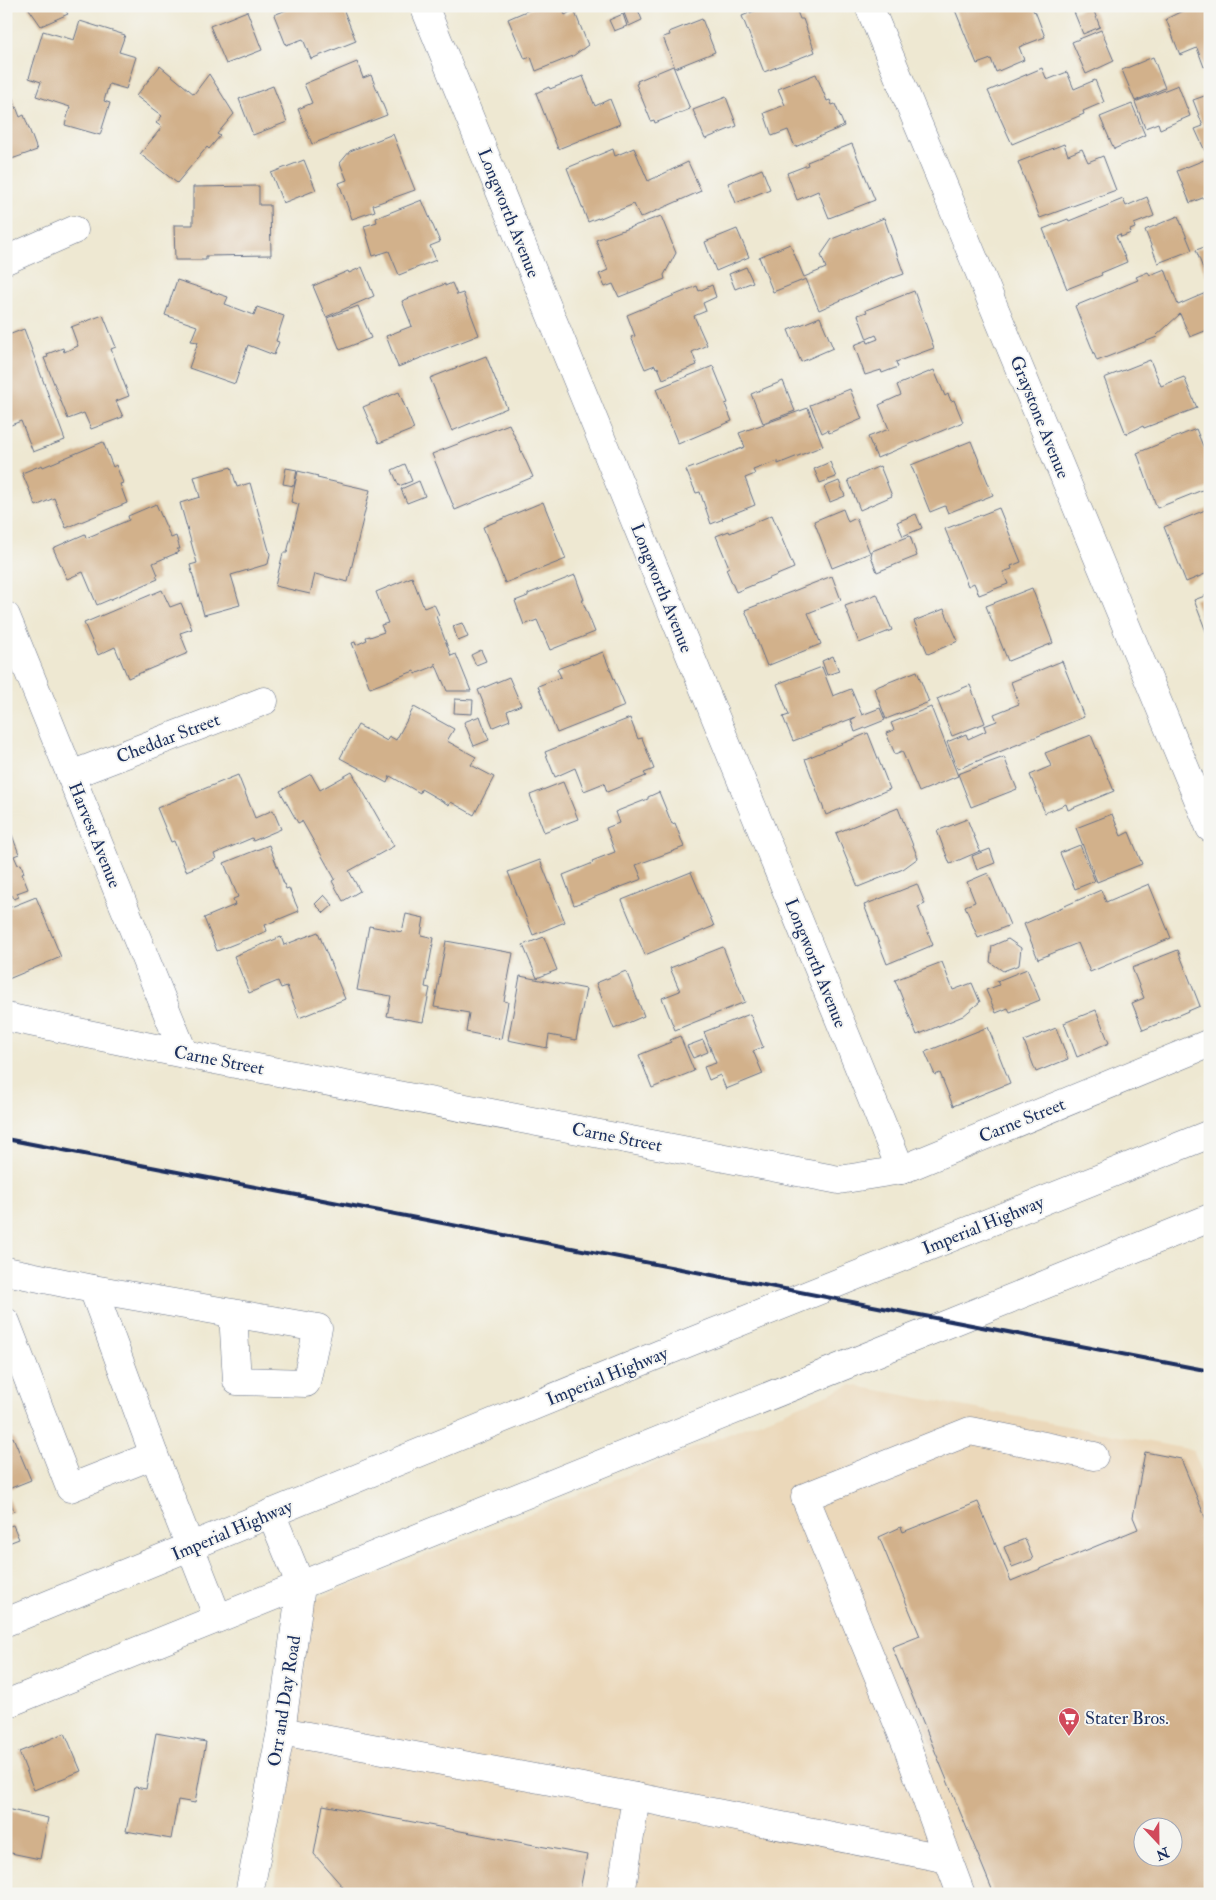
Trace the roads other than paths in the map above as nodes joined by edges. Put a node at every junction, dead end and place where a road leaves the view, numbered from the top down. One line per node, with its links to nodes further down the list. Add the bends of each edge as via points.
1 (424, 6): 13 (street, Longworth Avenue)
2 (869, 6): 8 (street, Graystone Avenue)
3 (74, 230): 4 (street)
4 (6, 260)
5 (6, 616): 7 (street, Harvest Avenue)
6 (264, 701): 7 (street, Cheddar Street)
7 (71, 775): 11 (street, Harvest Avenue)
8 (1210, 828)
9 (6, 1017): 11 (street, Carne Street)
10 (1210, 1043): 13 (street, Carne Street)
11 (184, 1054): 13 (street, Carne Street, via 839,1180)
12 (1210, 1134): 21 (street, Imperial Highway)
13 (900, 1170)
14 (1210, 1218): 23 (street)
15 (6, 1271): 16 (street)
16 (93, 1289): 17 (street); 19 (street)
17 (233, 1313)
18 (6, 1322): 19 (street, via 70,1488)
19 (154, 1455): 22 (street)
20 (1094, 1456): 29 (street, via 970,1431 805,1497)
21 (271, 1513): 22 (street, Imperial Highway); 23 (street)
22 (190, 1548): 24 (street); 25 (street, Imperial Highway)
23 (301, 1586): 24 (street); 27 (street, Orr and Day Road)
24 (218, 1618): 26 (street)
25 (6, 1622)
26 (6, 1704)
27 (281, 1731): 28 (street); 30 (street, Orr and Day Road)
28 (636, 1797): 29 (street); 31 (street)
29 (948, 1859): 32 (street)
30 (249, 1894)
31 (620, 1894)
32 (961, 1894)

